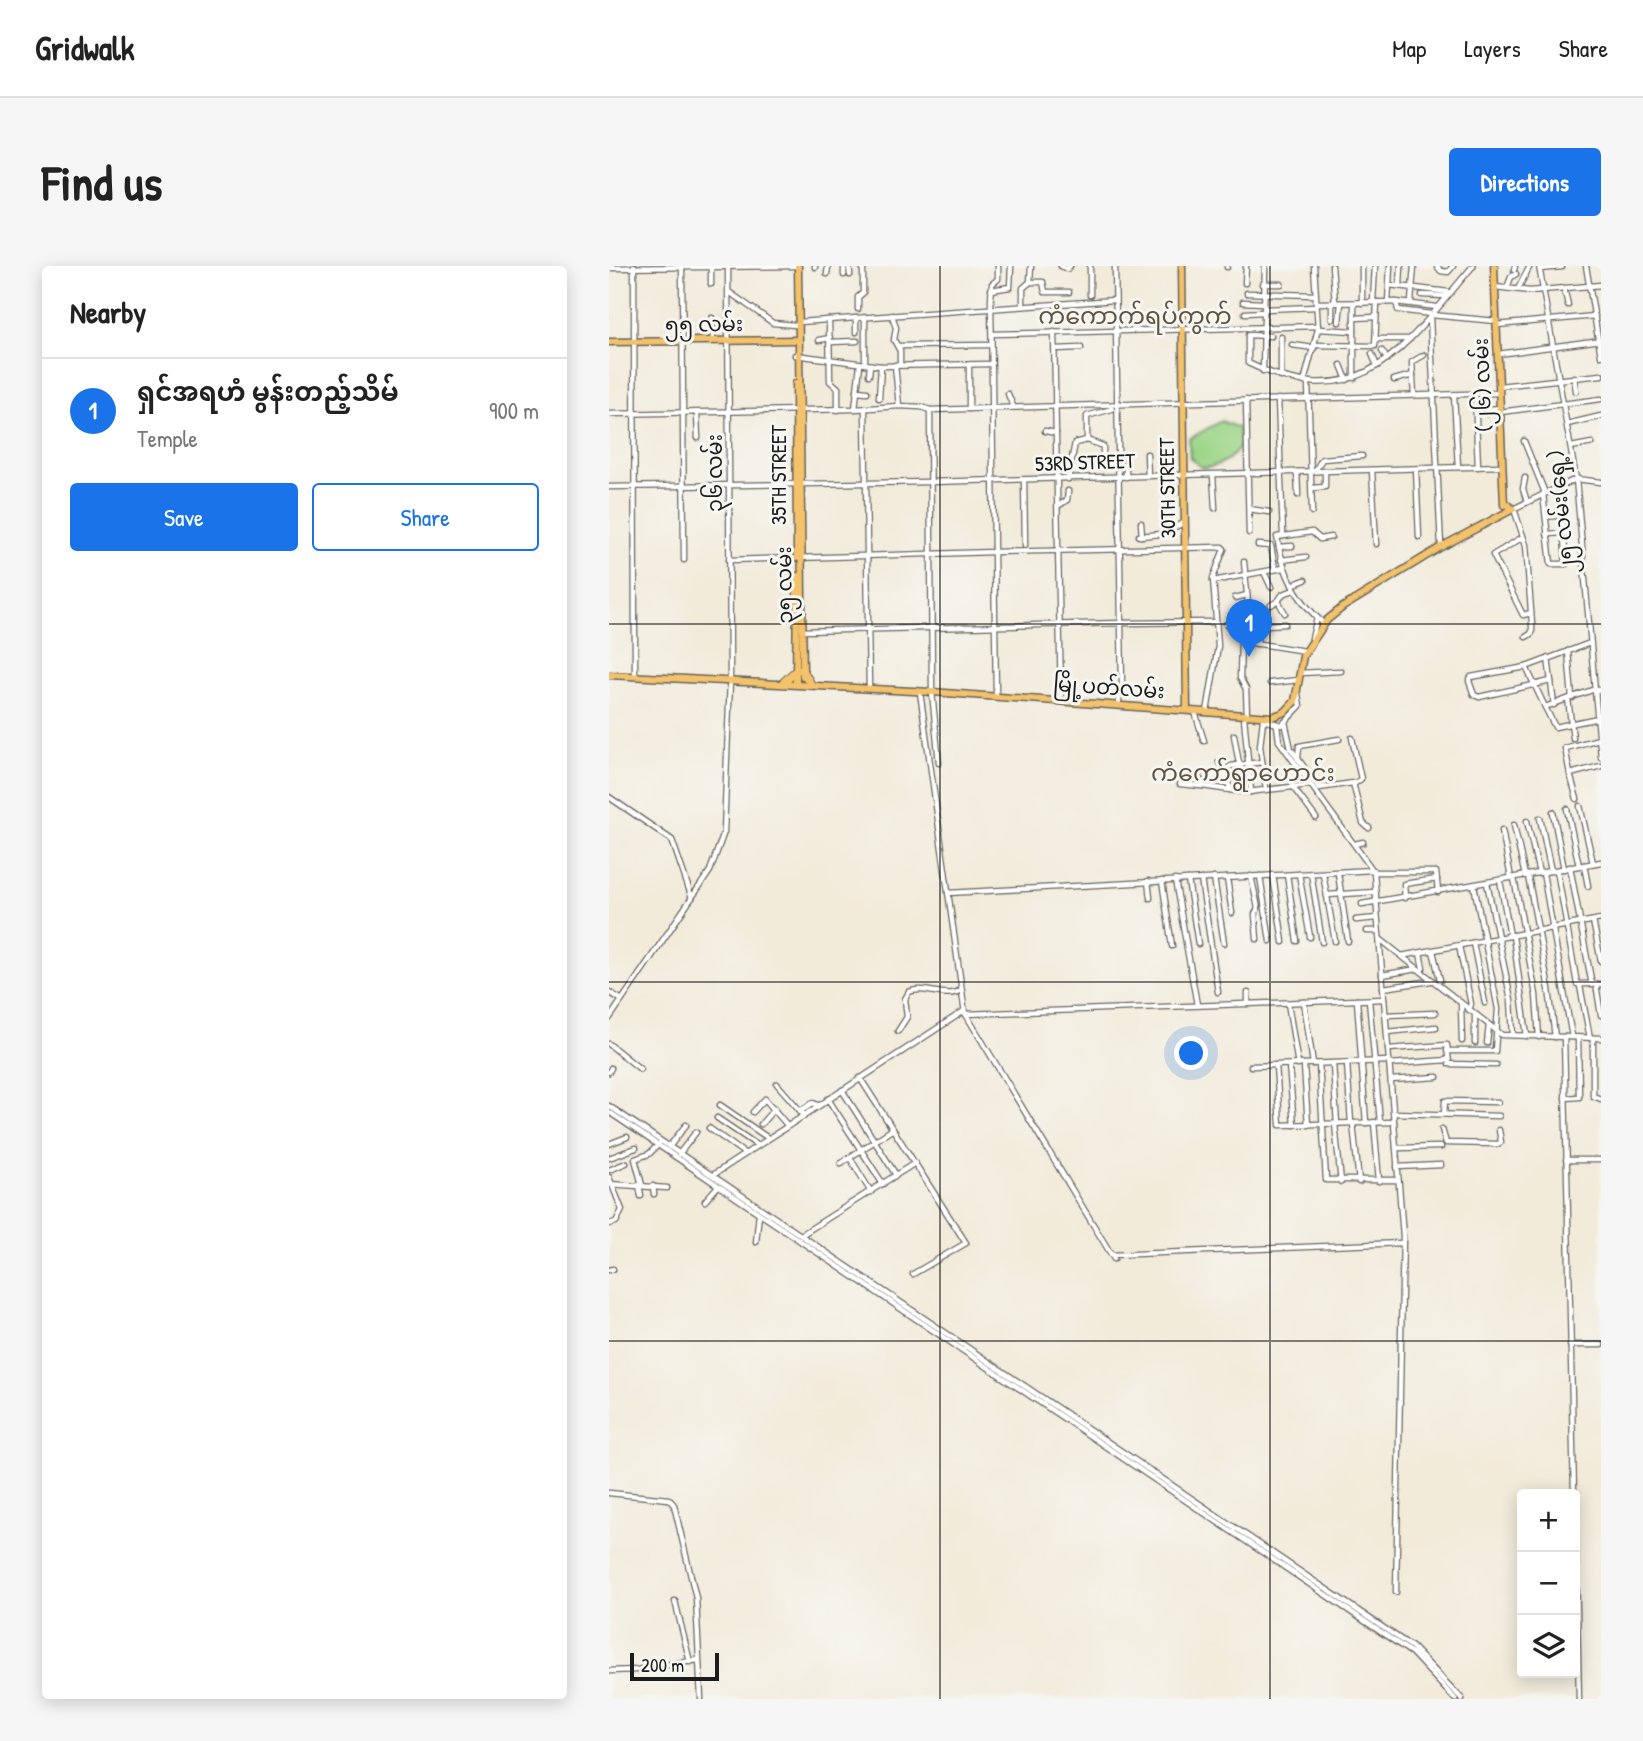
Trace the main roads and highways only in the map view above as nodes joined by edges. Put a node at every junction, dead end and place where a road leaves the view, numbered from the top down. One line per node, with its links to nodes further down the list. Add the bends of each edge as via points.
1 (795, 266): 4 (main road, 35TH STREET)
2 (1182, 266): 15 (main road, 30TH STREET)
3 (1495, 266): 7 (main road, (၂၆) လမ်း)
4 (797, 340): 5 (main road, ၅၅ လမ်း); 6 (main road, 35TH STREET)
5 (609, 342)
6 (797, 485): 9 (main road, ၃၅ လမ်း)
7 (1505, 503): 8 (main road, (၂၆) လမ်း); 8 (main road, via 1514,509)
8 (1502, 514): 15 (main road, မြို့ပတ်လမ်း, via 1343,607 1324,624 1305,651 1293,705 1282,714 1261,719)
9 (799, 557): 10 (main road); 10 (main road, ၃၅ လမ်း)
10 (800, 644): 11 (main road)
11 (800, 671): 13 (highway); 14 (highway); 14 (main road)
12 (609, 675): 13 (main road, မြို့ပတ်လမ်း)
13 (783, 683): 14 (main road, မြို့ပတ်လမ်း)
14 (803, 685): 15 (main road, မြို့ပတ်လမ်း)
15 (1191, 710)

